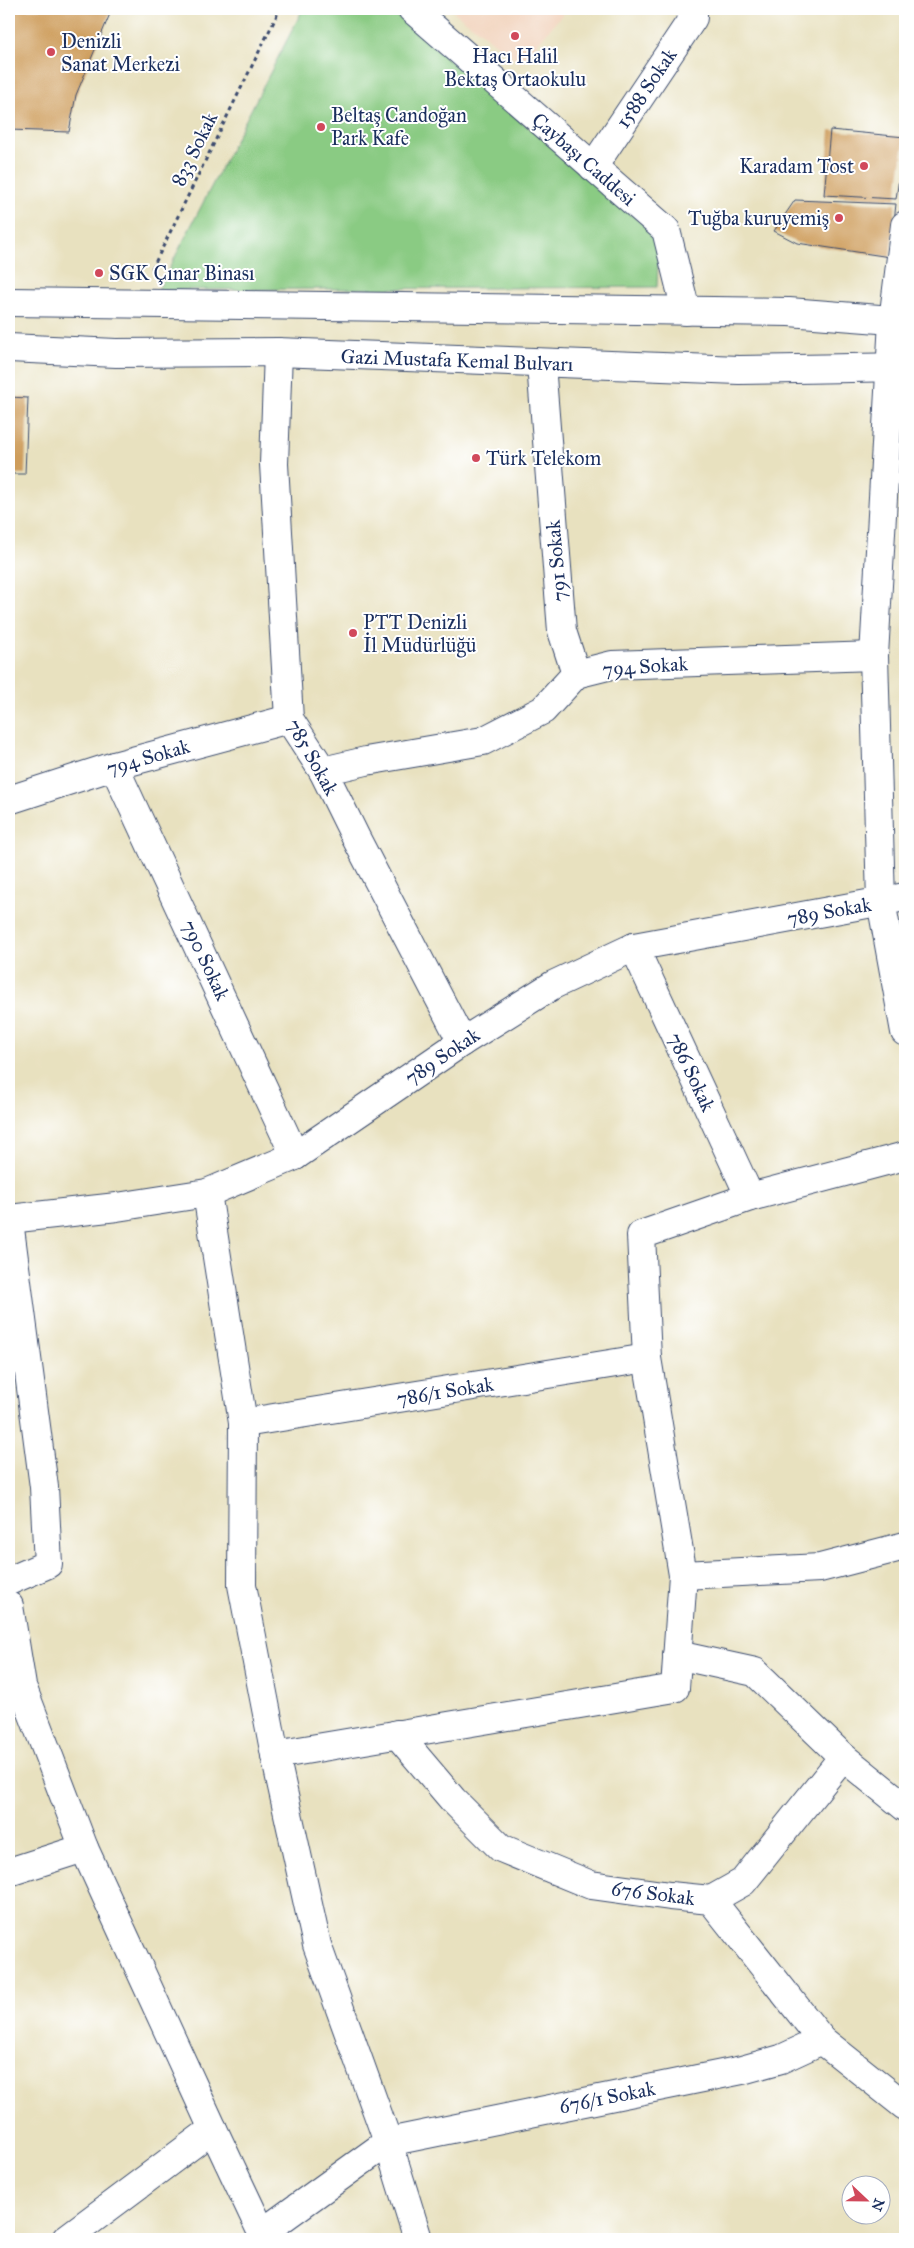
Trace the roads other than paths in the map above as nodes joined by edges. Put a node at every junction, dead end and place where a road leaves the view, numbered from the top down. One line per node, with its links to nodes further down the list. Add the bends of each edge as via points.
1 (412, 9): 3 (street, Çaybaşı Caddesi)
2 (693, 9): 3 (street, 1588 Sokak, via 693,18)
3 (593, 167): 6 (street, Çaybaşı Caddesi, via 666,230)
4 (905, 225): 7 (street)
5 (9, 302): 6 (street)
6 (686, 311): 7 (street, via 789,312)
7 (899, 321): 11 (street)
8 (9, 348): 9 (street, Gazi Mustafa Kemal Bulvarı, via 116,353)
9 (278, 352): 10 (street, Gazi Mustafa Kemal Bulvarı); 14 (street, 785 Sokak, via 274,464)
10 (541, 364): 11 (street, Gazi Mustafa Kemal Bulvarı, via 739,370); 13 (street, 791 Sokak, via 562,631)
11 (898, 367): 12 (street, via 883,511)
12 (874, 656): 13 (street, 794 Sokak, via 612,665); 18 (street)
13 (576, 674): 16 (street, 794 Sokak, via 543,710 482,741)
14 (289, 719): 15 (street, 794 Sokak); 16 (street, 785 Sokak)
15 (114, 766): 17 (street, 794 Sokak); 22 (street, 790 Sokak)
16 (323, 771): 21 (street, 785 Sokak)
17 (9, 800)
18 (893, 899): 19 (street, 789 Sokak); 20 (street)
19 (634, 947): 21 (street, 789 Sokak, via 553,985); 25 (street, 786 Sokak)
20 (905, 1032)
21 (462, 1042): 22 (street, 789 Sokak)
22 (295, 1156): 24 (street, 789 Sokak)
23 (905, 1156): 25 (street)
24 (208, 1193): 26 (street, 789 Sokak); 28 (street)
25 (750, 1197): 27 (street, via 641,1235)
26 (9, 1220): 31 (street, via 44,1487 48,1564)
27 (647, 1358): 28 (street, 786/1 Sokak); 30 (street)
28 (243, 1423): 35 (street, via 242,1585)
29 (905, 1546): 30 (street, via 820,1568)
30 (683, 1575): 33 (street)
31 (9, 1581)
32 (9, 1606): 38 (street, via 22,1686)
33 (677, 1655): 34 (street, via 675,1688); 36 (street, via 756,1672)
34 (398, 1734): 35 (street); 40 (street, 676 Sokak, via 453,1800 501,1848 591,1885)
35 (275, 1755): 44 (street, via 317,1945)
36 (843, 1757): 37 (street); 40 (street, via 743,1882)
37 (905, 1807)
38 (84, 1848): 39 (street); 43 (street)
39 (9, 1872)
40 (711, 1900): 41 (street, 676 Sokak)
41 (822, 2040): 42 (street, 676 Sokak); 44 (street, 676/1 Sokak, via 781,2059 742,2070)
42 (905, 2106)
43 (213, 2129): 45 (street); 46 (street)
44 (388, 2142): 45 (street); 47 (street)
45 (263, 2236)
46 (66, 2239)
47 (418, 2239)

